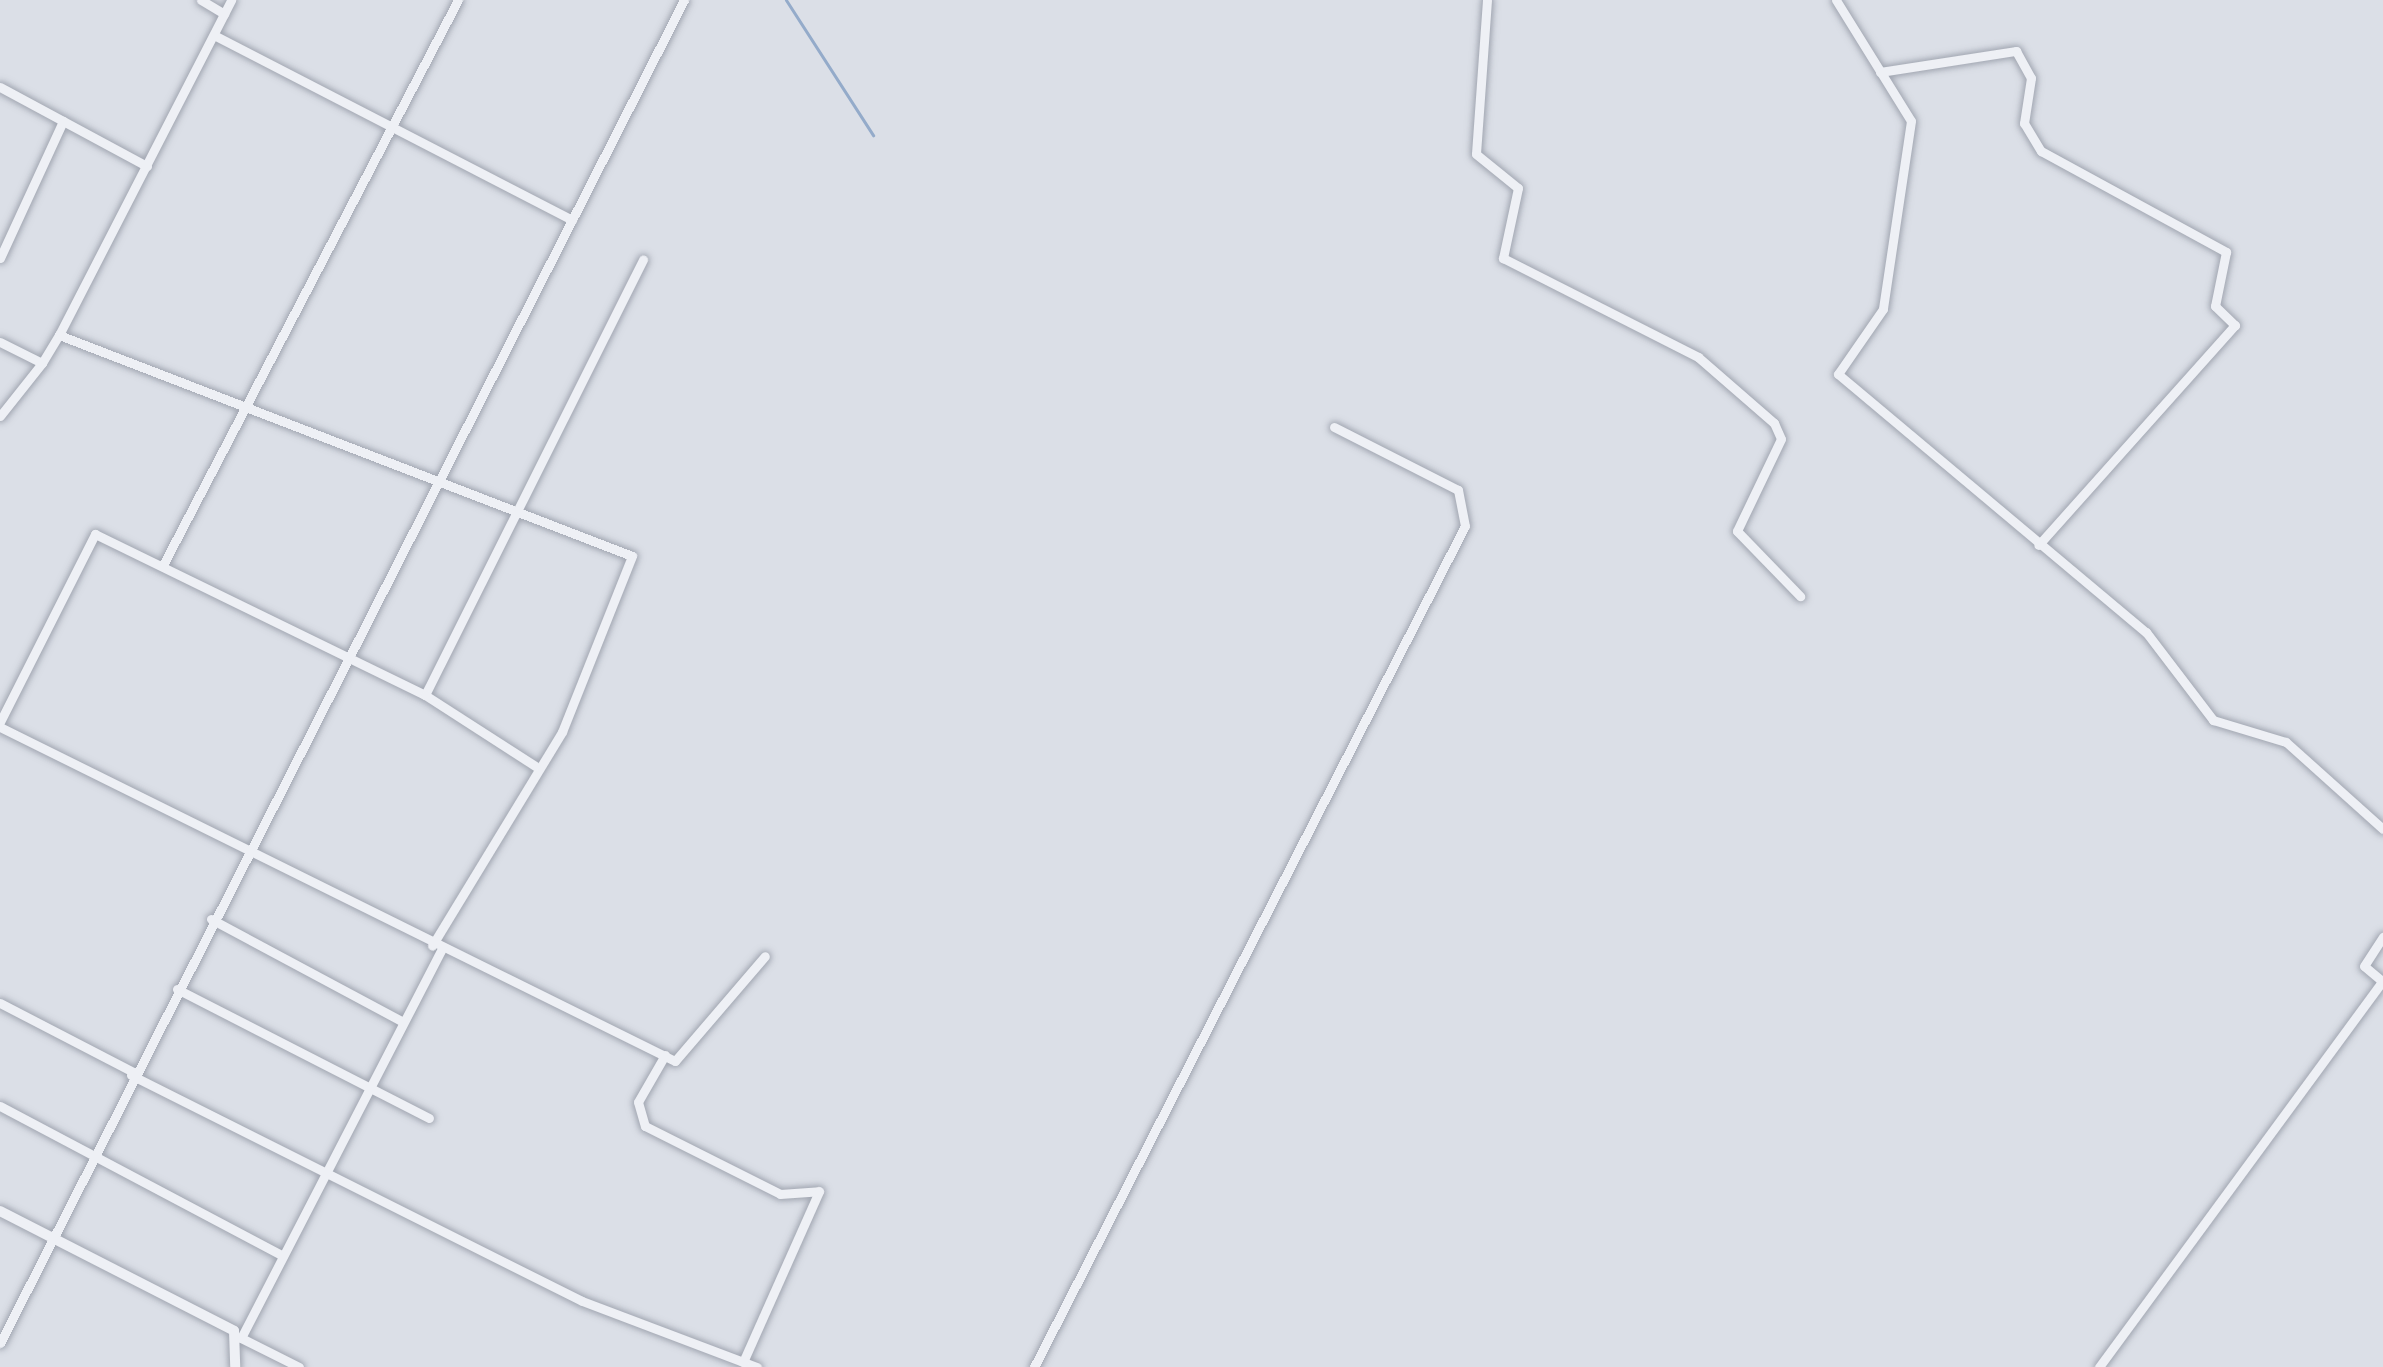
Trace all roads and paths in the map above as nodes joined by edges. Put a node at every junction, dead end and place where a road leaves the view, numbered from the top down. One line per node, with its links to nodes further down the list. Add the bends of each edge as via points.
1 (201, 0): 7 (street)
2 (231, 0): 7 (street)
3 (458, 0): 12 (street)
4 (684, 0): 14 (street)
5 (1487, 0): 27 (street, via 1476,154 1518,188 1503,258 1698,357 1774,423 1781,440 1737,531)
6 (1837, 0): 9 (street)
7 (224, 14): 8 (street)
8 (214, 34): 12 (street); 13 (street)
9 (1880, 72): 25 (street, via 1911,121 1900,222 1882,309 1838,374); 25 (street, via 2016,51 2031,78 2024,123 2041,151 2226,252 2215,306 2235,325)
10 (0, 87): 11 (street)
11 (63, 121): 13 (street); 15 (street)
12 (393, 125): 14 (street); 20 (street)
13 (147, 166): 17 (street)
14 (572, 220): 23 (street)
15 (0, 258)
16 (643, 259): 24 (street)
17 (59, 335): 19 (street); 20 (street)
18 (0, 342): 19 (street)
19 (42, 363): 21 (street)
20 (246, 411): 23 (street); 26 (street)
21 (0, 416)
22 (1334, 427): 58 (street, via 1457,490 1465,526)
23 (437, 482): 24 (street); 28 (street)
24 (512, 511): 29 (street); 31 (street, via 632,556 562,731)
25 (2038, 545): 32 (street, via 2146,632 2213,720 2286,742)
26 (164, 563): 28 (street); 30 (street, via 95,534)
27 (1800, 596)
28 (347, 657): 29 (street); 33 (street)
29 (425, 695): 31 (street)
30 (0, 724): 33 (street)
31 (536, 766): 36 (street)
32 (2383, 830)
33 (246, 851): 34 (street); 36 (street)
34 (211, 920): 39 (street); 41 (street)
35 (2383, 937): 38 (street, via 2364,966)
36 (437, 948): 41 (street); 42 (street)
37 (765, 956): 42 (street, via 675,1061)
38 (2383, 980): 59 (street)
39 (177, 989): 43 (street); 44 (street)
40 (0, 1003): 43 (street)
41 (401, 1021): 44 (street)
42 (665, 1055): 54 (street, via 638,1102 645,1126 780,1194 819,1191)
43 (132, 1073): 47 (street); 48 (street)
44 (366, 1088): 46 (street); 48 (street)
45 (0, 1106): 47 (street)
46 (429, 1118)
47 (92, 1154): 50 (street); 51 (street)
48 (321, 1173): 51 (street); 54 (street, via 582,1300)
49 (0, 1211): 50 (street)
50 (52, 1237): 52 (street); 53 (street)
51 (283, 1256): 52 (street)
52 (241, 1338): 55 (street); 56 (street)
53 (0, 1343)
54 (743, 1362): 57 (street)
55 (236, 1367)
56 (298, 1367)
57 (757, 1367)
58 (1034, 1367)
59 (2099, 1367)

